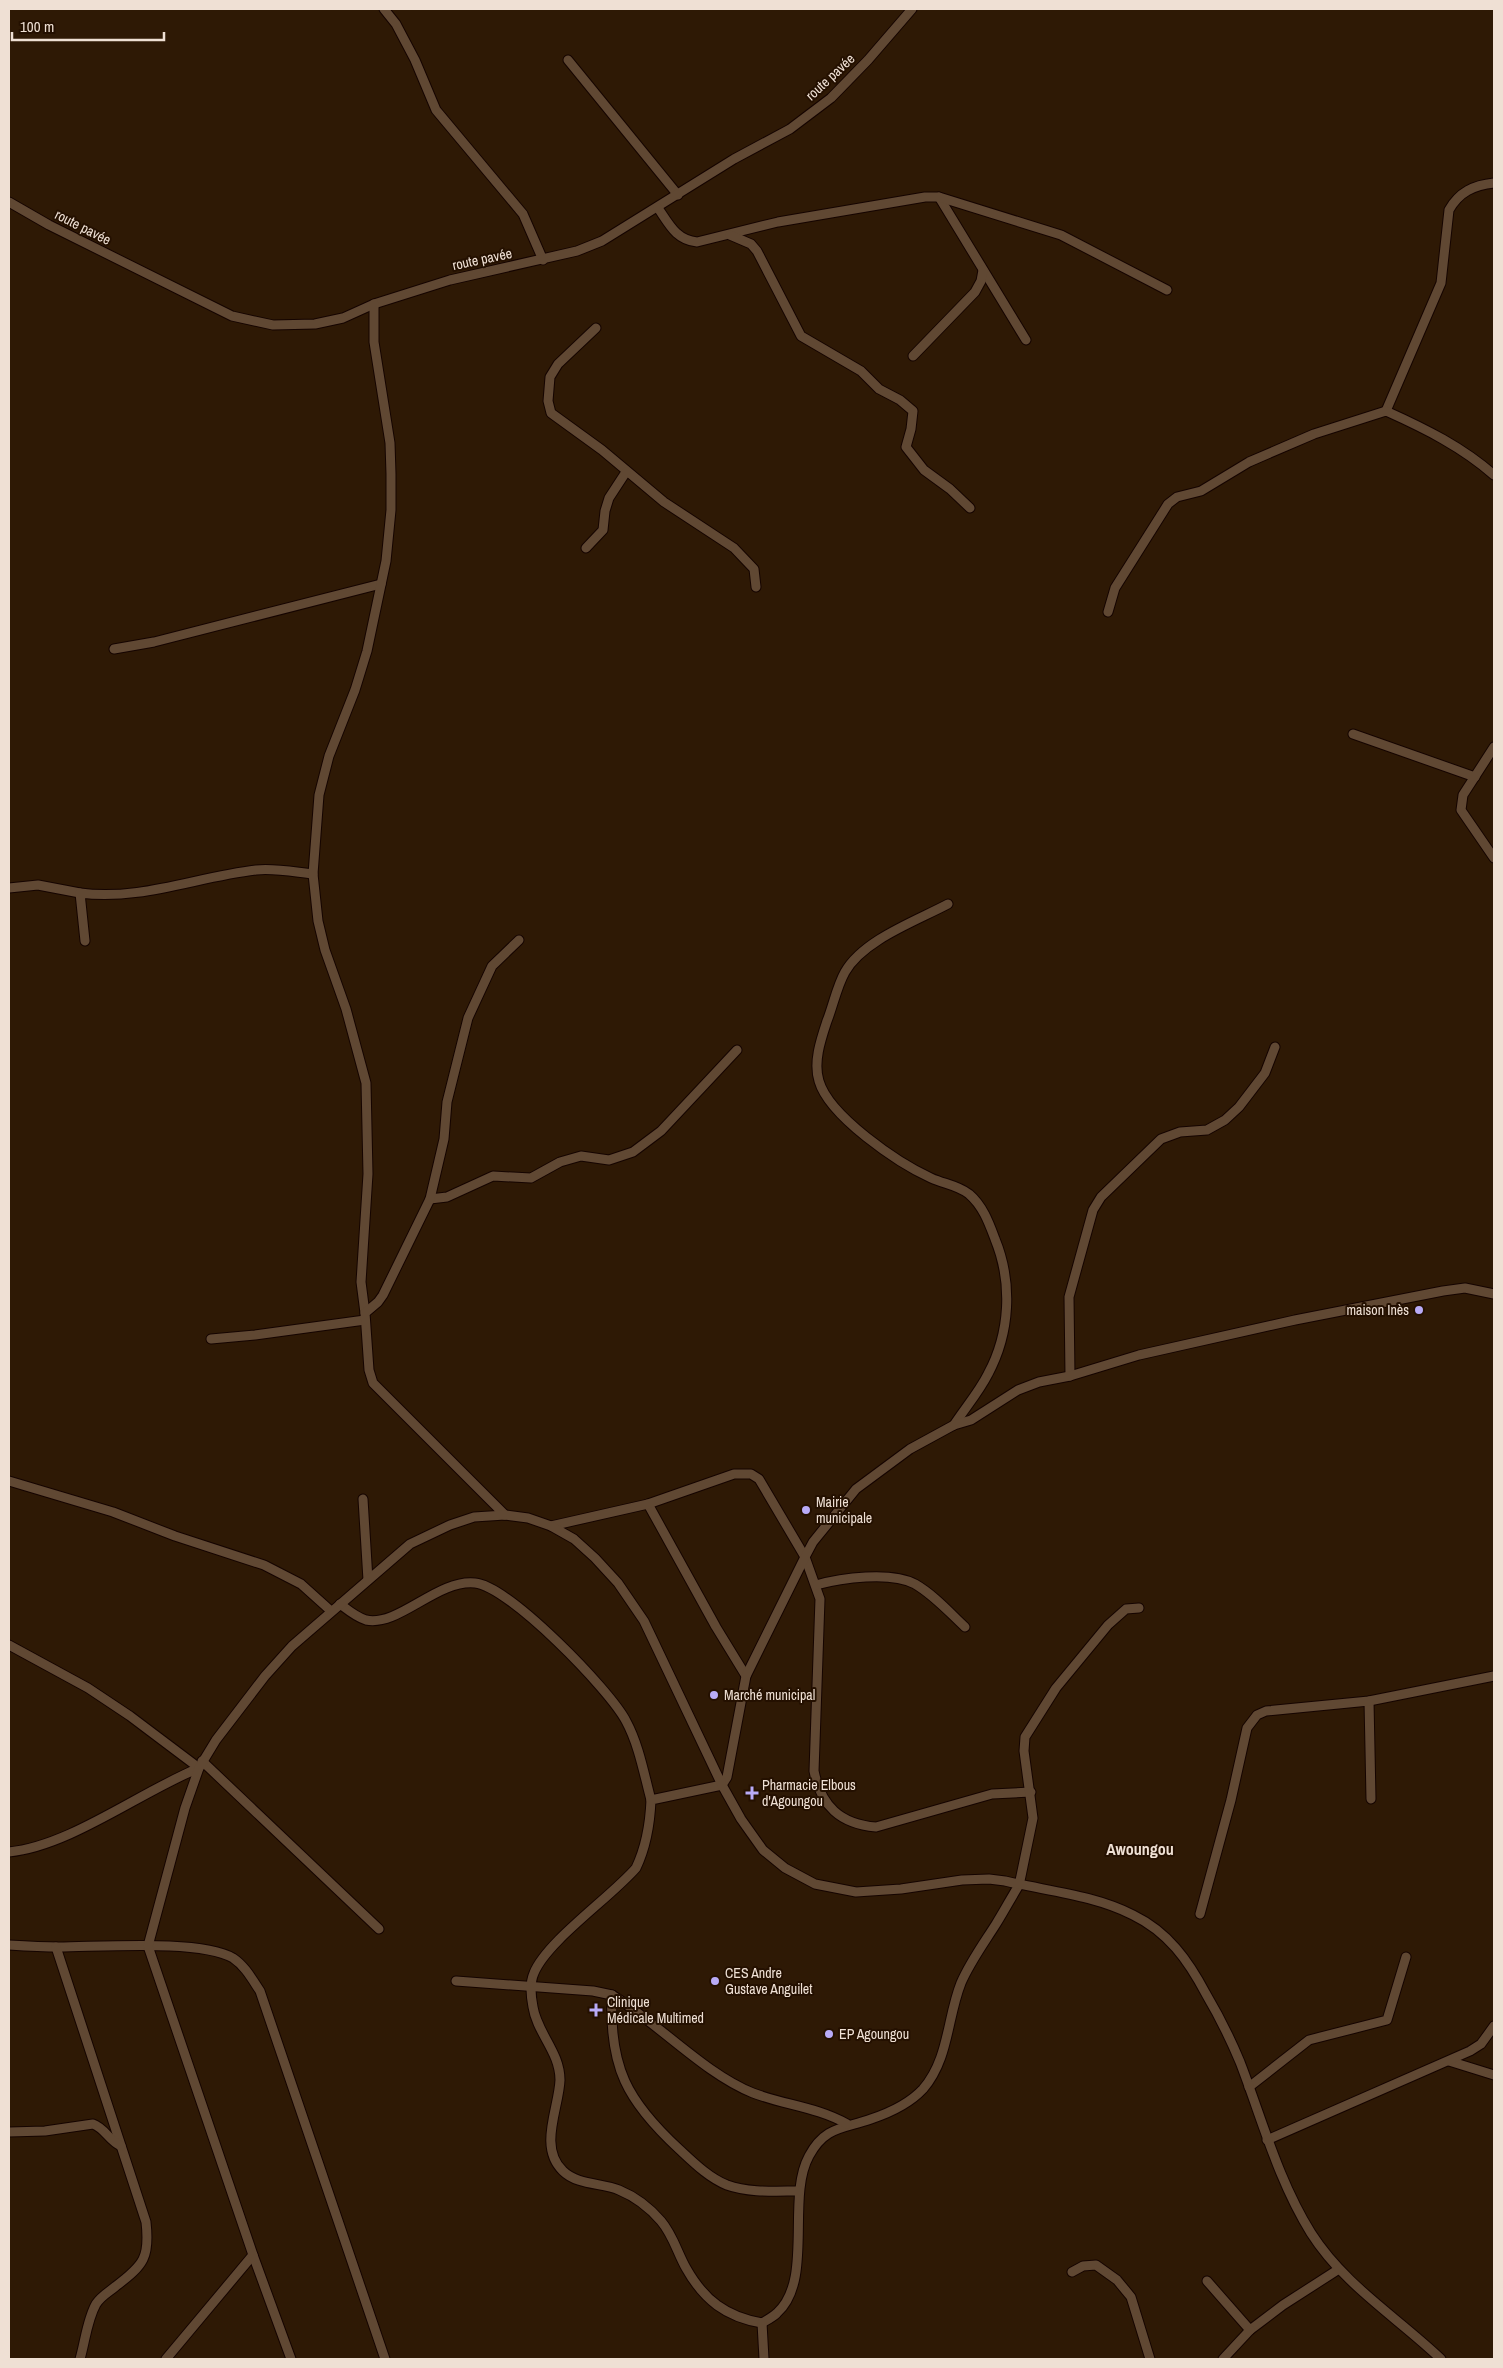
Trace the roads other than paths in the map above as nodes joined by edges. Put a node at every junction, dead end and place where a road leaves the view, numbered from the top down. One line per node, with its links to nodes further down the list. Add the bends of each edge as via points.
1 (384, 9): 10 (street, via 396,24 436,110 523,214)
2 (912, 9): 5 (street, route pavée, via 831,98 790,129 734,159)
3 (568, 60): 5 (street)
4 (1494, 183): 17 (street, via 1466,190 1454,199 1449,210 1441,283)
5 (678, 195): 8 (street, route pavée)
6 (939, 197): 9 (street, via 778,222); 11 (street); 12 (street, via 1061,235)
7 (9, 202): 13 (street, route pavée, via 232,316 252,322 315,324 343,318)
8 (658, 208): 9 (street, via 676,234 687,241 706,241); 10 (street, route pavée, via 602,241)
9 (729, 234): 20 (street, via 751,244 757,251 805,340 861,371 879,389 913,411 906,447 924,470)
10 (543, 260): 13 (street, route pavée, via 450,280)
11 (983, 270): 15 (street); 16 (street, via 975,292)
12 (1167, 290)
13 (374, 304): 22 (street, via 374,342 390,442 391,474 391,510)
14 (596, 328): 18 (street, via 558,364 550,377 548,401 551,413 559,421 602,450)
15 (1026, 340)
16 (913, 356)
17 (1386, 410): 19 (street, via 1471,455); 24 (street, via 1314,434 1249,462 1201,491 1177,497 1168,504 1115,588)
18 (626, 472): 21 (street, via 609,498 603,530); 23 (street, via 686,518 734,548 754,569)
19 (1494, 475)
20 (970, 508)
21 (586, 548)
22 (381, 584): 25 (street, via 154,642); 30 (street, via 358,682 329,756 319,795)
23 (756, 587)
24 (1108, 612)
25 (114, 649)
26 (1353, 734): 28 (street)
27 (1494, 746): 28 (street)
28 (1475, 777): 29 (street, via 1463,795 1461,810)
29 (1494, 858)
30 (313, 874): 32 (street, via 256,870 158,890 117,895); 40 (street, via 325,950 346,1009 366,1083 368,1174 361,1282)
31 (9, 888): 32 (street, via 38,885)
32 (80, 893): 35 (street)
33 (948, 904): 43 (street, via 876,942 855,958 844,973 817,1059 818,1081 839,1114 912,1168 932,1179 958,1186 970,1195 984,1212 998,1247 1008,1293 1001,1345 988,1375)
34 (519, 940): 38 (street, via 492,966 468,1018 447,1102 444,1139)
35 (85, 941)
36 (1275, 1047): 42 (street, via 1265,1073 1226,1120 1207,1130 1180,1132 1161,1139 1101,1197 1093,1210 1069,1297)
37 (737, 1050): 38 (street, via 661,1131 633,1152 609,1160 581,1156 560,1162 530,1178 493,1176 447,1197)
38 (430, 1200): 40 (street, via 382,1295)
39 (1494, 1294): 42 (street, via 1465,1288 1443,1291 1139,1355)
40 (365, 1316): 41 (street, via 255,1335); 47 (street, via 373,1383)
41 (211, 1338)
42 (1070, 1376): 43 (street, via 1018,1390 971,1420)
43 (954, 1425): 49 (street, via 910,1449 856,1489 818,1535)
44 (9, 1481): 54 (street, via 113,1512 264,1565 301,1584)
45 (363, 1499): 50 (street)
46 (648, 1504): 48 (street); 49 (street, via 734,1474 751,1474 759,1479); 57 (street)
47 (506, 1515): 48 (street); 50 (street, via 474,1517 429,1535 410,1544)
48 (551, 1526): 61 (street, via 574,1539 595,1558 618,1583 644,1621)
49 (805, 1557): 51 (street); 57 (street)
50 (368, 1580): 52 (street)
51 (816, 1585): 55 (street, via 835,1580 891,1578 914,1584); 62 (street, via 820,1608 814,1771 818,1790 838,1814 858,1825 876,1827 992,1794)
52 (340, 1604): 54 (street); 64 (street, via 367,1620 385,1618 447,1587 475,1582 491,1587 513,1602 567,1651 614,1704 634,1737)
53 (1139, 1608): 62 (street, via 1126,1610 1108,1624 1040,1710 1025,1737 1024,1751)
54 (331, 1611): 60 (street, via 265,1676)
55 (965, 1627)
56 (9, 1645): 60 (street, via 88,1688)
57 (746, 1676): 61 (street, via 727,1777)
58 (1494, 1676): 59 (street)
59 (1369, 1702): 63 (street); 67 (street, via 1266,1711 1247,1728)
60 (201, 1764): 65 (street, via 36,1848); 68 (street); 70 (street, via 185,1808)
61 (722, 1785): 64 (street); 66 (street, via 764,1850 785,1868 815,1884 856,1892 962,1880 989,1879)
62 (1031, 1792): 66 (street, via 1031,1834)
63 (1371, 1799)
64 (651, 1800): 74 (street, via 650,1821 636,1868 549,1951 533,1975)
65 (9, 1852)
66 (1019, 1885): 79 (street, via 1109,1906 1147,1922 1169,1939 1188,1964 1226,2030); 80 (street, via 962,1982 948,2038 936,2070 924,2088 896,2108 870,2119)
67 (1200, 1914)
68 (379, 1929)
69 (9, 1945): 71 (street)
70 (148, 1946): 71 (street); 85 (street); 94 (street, via 220,1952 246,1969 260,1990)
71 (56, 1947): 83 (street)
72 (1406, 1957): 79 (street, via 1387,2020 1309,2040)
73 (456, 1981): 74 (street)
74 (532, 1987): 75 (street, via 593,1991); 89 (street, via 533,2009 559,2067 560,2082 551,2141 562,2171 574,2178 635,2197 662,2222 673,2238 686,2269 710,2299 724,2312)
75 (612, 1996): 80 (street, via 725,2078 753,2093 825,2113); 84 (street, via 613,2038 622,2078 629,2093 655,2127 712,2177 728,2185 745,2189)
76 (1494, 2026): 77 (street, via 1481,2044)
77 (1449, 2061): 78 (street); 82 (street)
78 (1494, 2075)
79 (1249, 2087): 82 (street)
80 (846, 2124): 84 (street, via 819,2141 808,2157)
81 (9, 2132): 83 (street, via 93,2124 100,2126 112,2142)
82 (1267, 2140): 86 (street, via 1300,2213)
83 (121, 2146): 91 (street, via 146,2222 146,2255 139,2266 97,2304)
84 (799, 2191): 89 (street, via 793,2283 778,2312)
85 (253, 2255): 92 (street); 93 (street)
86 (1339, 2269): 90 (street); 98 (street)
87 (1072, 2272): 96 (street, via 1083,2266 1096,2266 1125,2288 1131,2297)
88 (1207, 2281): 90 (street)
89 (762, 2324): 95 (street)
90 (1250, 2330): 97 (street)
91 (80, 2359)
92 (166, 2359)
93 (291, 2359)
94 (385, 2359)
95 (764, 2359)
96 (1150, 2359)
97 (1223, 2359)
98 (1441, 2359)

